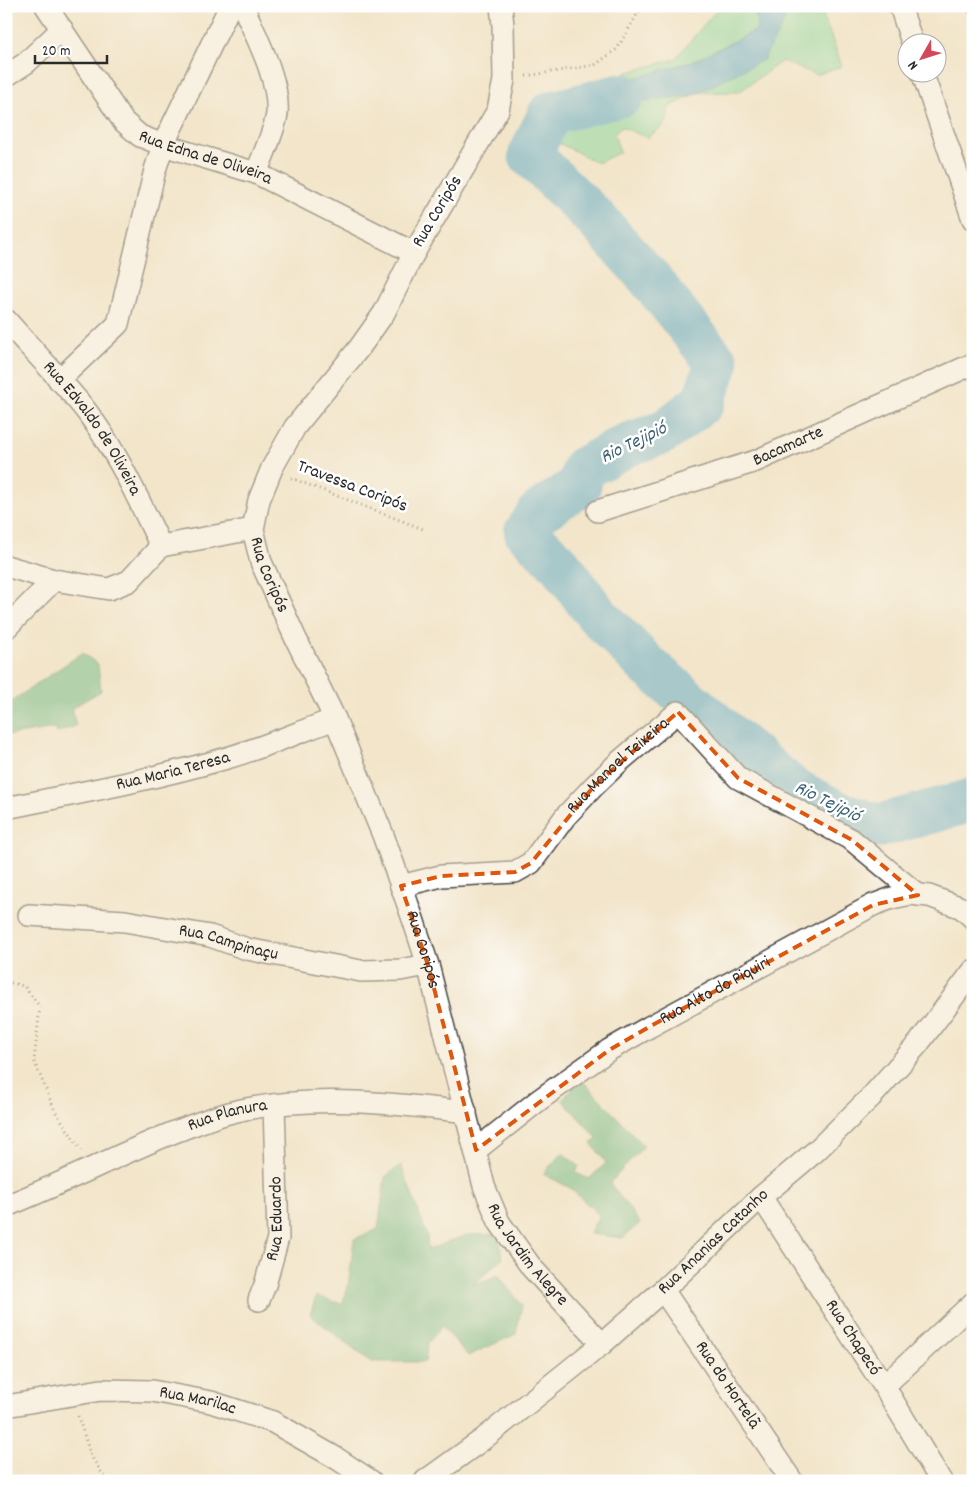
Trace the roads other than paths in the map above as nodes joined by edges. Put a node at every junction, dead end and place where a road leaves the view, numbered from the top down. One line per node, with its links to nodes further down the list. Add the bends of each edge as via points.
1 (46, 6): 6 (street, Rua Edna de Oliveira)
2 (230, 6): 10 (street)
3 (243, 6): 11 (street, via 266,60 275,90 277,114)
4 (501, 6): 13 (street, Rua Coripós, via 504,80 498,110)
5 (900, 6): 7 (street)
6 (62, 29): 8 (street, via 26,63); 10 (street, Rua Edna de Oliveira, via 123,121 140,136)
7 (909, 32)
8 (6, 76)
9 (925, 82): 12 (street)
10 (163, 145): 11 (street, Rua Edna de Oliveira); 16 (street, via 154,170 118,324)
11 (256, 173): 13 (street, Rua Edna de Oliveira)
12 (973, 219)
13 (414, 253): 18 (street, Rua Coripós, via 384,313 295,426 272,468 259,500)
14 (6, 320): 16 (street, Rua Edvaldo de Oliveira)
15 (973, 364): 17 (street, Bacamarte, via 756,461)
16 (59, 380): 19 (street, Rua Edvaldo de Oliveira, via 111,448)
17 (598, 511)
18 (253, 529): 19 (street); 23 (street, Rua Coripós, via 261,562)
19 (162, 546): 21 (street, via 130,581 110,589)
20 (6, 566): 21 (street)
21 (54, 580): 22 (street)
22 (6, 628)
23 (335, 719): 24 (street, Rua Maria Teresa, via 227,758); 25 (street, Rua Coripós)
24 (6, 808)
25 (401, 886): 26 (street, Rua Manoel Teixeira, via 441,876 515,872 531,863 565,817 594,786 678,712 738,778 852,840); 29 (street, Rua Coripós)
26 (918, 895): 28 (street, Rua Alto do Piquiri, via 962,908); 33 (street, Rua Alto do Piquiri, via 892,898 873,905 649,1026 554,1089)
27 (29, 916): 29 (street, Rua Campinaçu, via 124,921 210,936 247,949 361,970 400,970)
28 (973, 918)
29 (428, 965): 32 (street, Rua Coripós)
30 (973, 972): 34 (street, Rua Ananias Catanho, via 918,1044 873,1095 817,1150)
31 (274, 1105): 32 (street, Rua Planura, via 351,1101); 35 (street, Rua Planura, via 244,1109 199,1123); 37 (street, Rua Eduardo, via 278,1238)
32 (466, 1112): 33 (street, Rua Coripós)
33 (476, 1150): 39 (street, Rua Jardim Alegre, via 484,1186 499,1222 532,1268)
34 (761, 1197): 36 (street, Rua Ananias Catanho); 40 (street, Rua Chapecó)
35 (6, 1206)
36 (663, 1290): 39 (street, Rua Ananias Catanho); 44 (street, Rua do Hortelã)
37 (259, 1300)
38 (973, 1303): 40 (street)
39 (602, 1344): 43 (street, Rua Ananias Catanho)
40 (884, 1386): 45 (street, Rua Chapecó)
41 (6, 1406): 42 (street, Rua Marilac, via 101,1390 152,1391 211,1402 273,1422)
42 (372, 1481)
43 (425, 1481)
44 (792, 1481)
45 (941, 1481)

